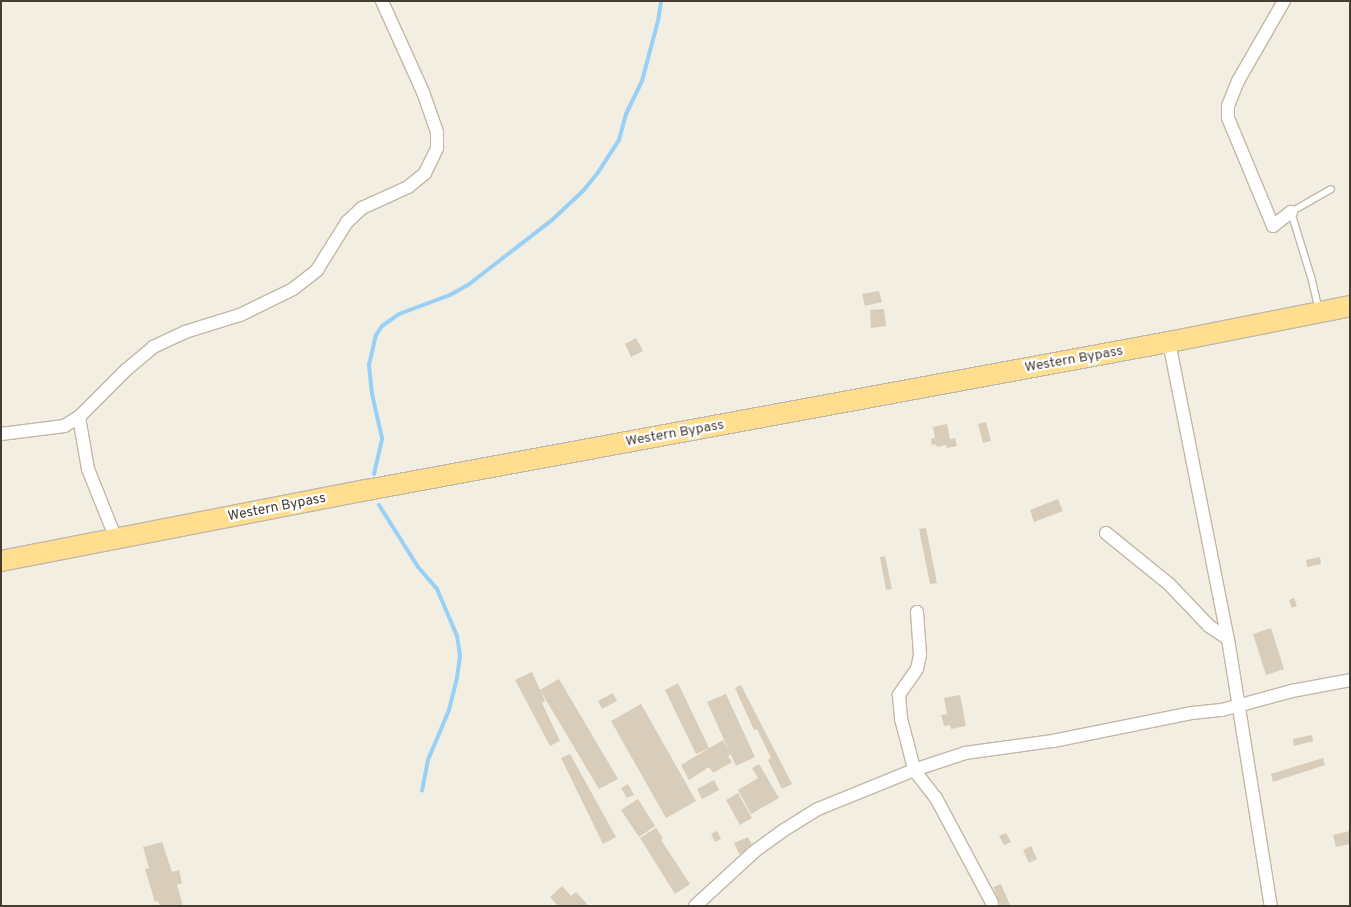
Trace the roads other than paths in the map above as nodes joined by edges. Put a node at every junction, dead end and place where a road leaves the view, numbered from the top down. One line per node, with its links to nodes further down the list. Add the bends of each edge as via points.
1 (382, 1): 8 (street, via 423,92 437,132 437,148 425,173 408,186 362,208 347,222 316,270 293,289 240,315 185,332 153,347)
2 (1284, 1): 4 (street, via 1238,81 1228,106 1228,118 1273,226)
3 (1331, 189): 4 (lane)
4 (1291, 212): 6 (lane)
5 (1350, 306): 6 (main road, Western Bypass)
6 (1319, 312): 7 (main road, Western Bypass)
7 (1169, 342): 11 (main road, Western Bypass); 14 (street)
8 (79, 417): 9 (street, via 64,426); 11 (street, via 88,469)
9 (1, 434)
10 (1106, 533): 14 (street, via 1168,584 1209,626)
11 (116, 539): 12 (main road, Western Bypass)
12 (1, 562)
13 (917, 612): 17 (street, via 920,655 916,669 900,695 901,719)
14 (1228, 639): 16 (street)
15 (1350, 680): 16 (street)
16 (1237, 704): 17 (street, via 1222,710 1053,741 985,749); 20 (street)
17 (914, 770): 18 (street, via 936,798); 19 (street, via 818,809 755,851)
18 (992, 903)
19 (695, 906)
20 (1271, 906)

